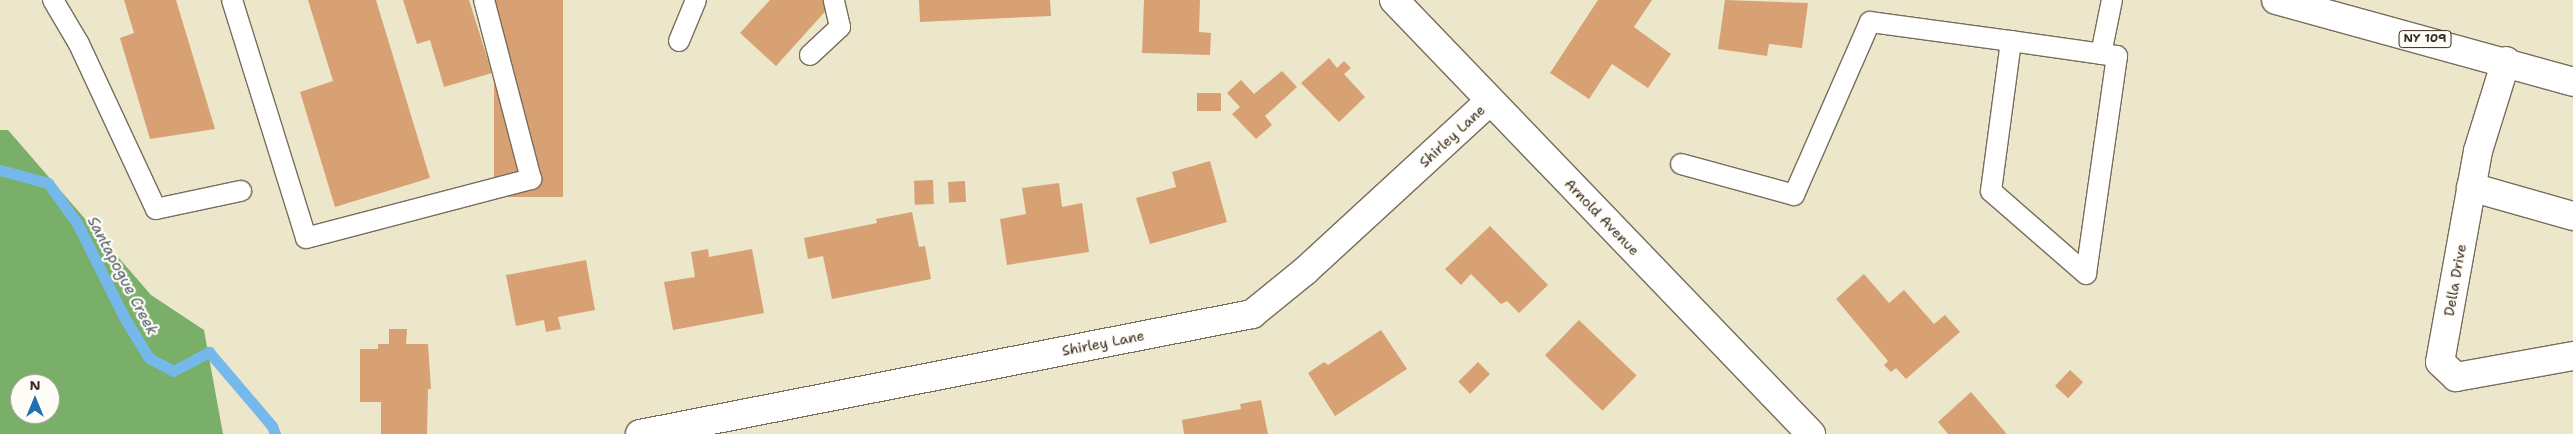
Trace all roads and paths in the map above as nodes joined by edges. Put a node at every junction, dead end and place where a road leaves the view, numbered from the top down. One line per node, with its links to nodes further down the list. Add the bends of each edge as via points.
1 (53, 0): 18 (lane, via 79,44 156,208)
2 (232, 0): 3 (lane, via 306,238 531,179)
3 (484, 0)
4 (696, 0): 9 (lane)
5 (834, 0): 12 (lane, via 840,27)
6 (1394, 0): 15 (street, Arnold Avenue)
7 (2112, 0): 11 (lane)
8 (2276, 0): 13 (street, NY 109)
9 (679, 41)
10 (2011, 41): 11 (lane); 11 (lane, via 1991,191 2086,274 2117,56); 16 (lane, via 1870,22 1794,195)
11 (2101, 54)
12 (810, 55)
13 (2506, 61): 14 (street, NY 109); 17 (street, Della Drive, via 2478,151)
14 (2573, 82)
15 (1490, 101): 21 (street, Shirley Lane, via 1305,271 1252,314); 22 (street, Arnold Avenue)
16 (1682, 164)
17 (2471, 187): 19 (street); 20 (street, Della Drive, via 2440,362 2456,377)
18 (241, 191)
19 (2573, 216)
20 (2573, 356)
21 (640, 434)
22 (1811, 434)

